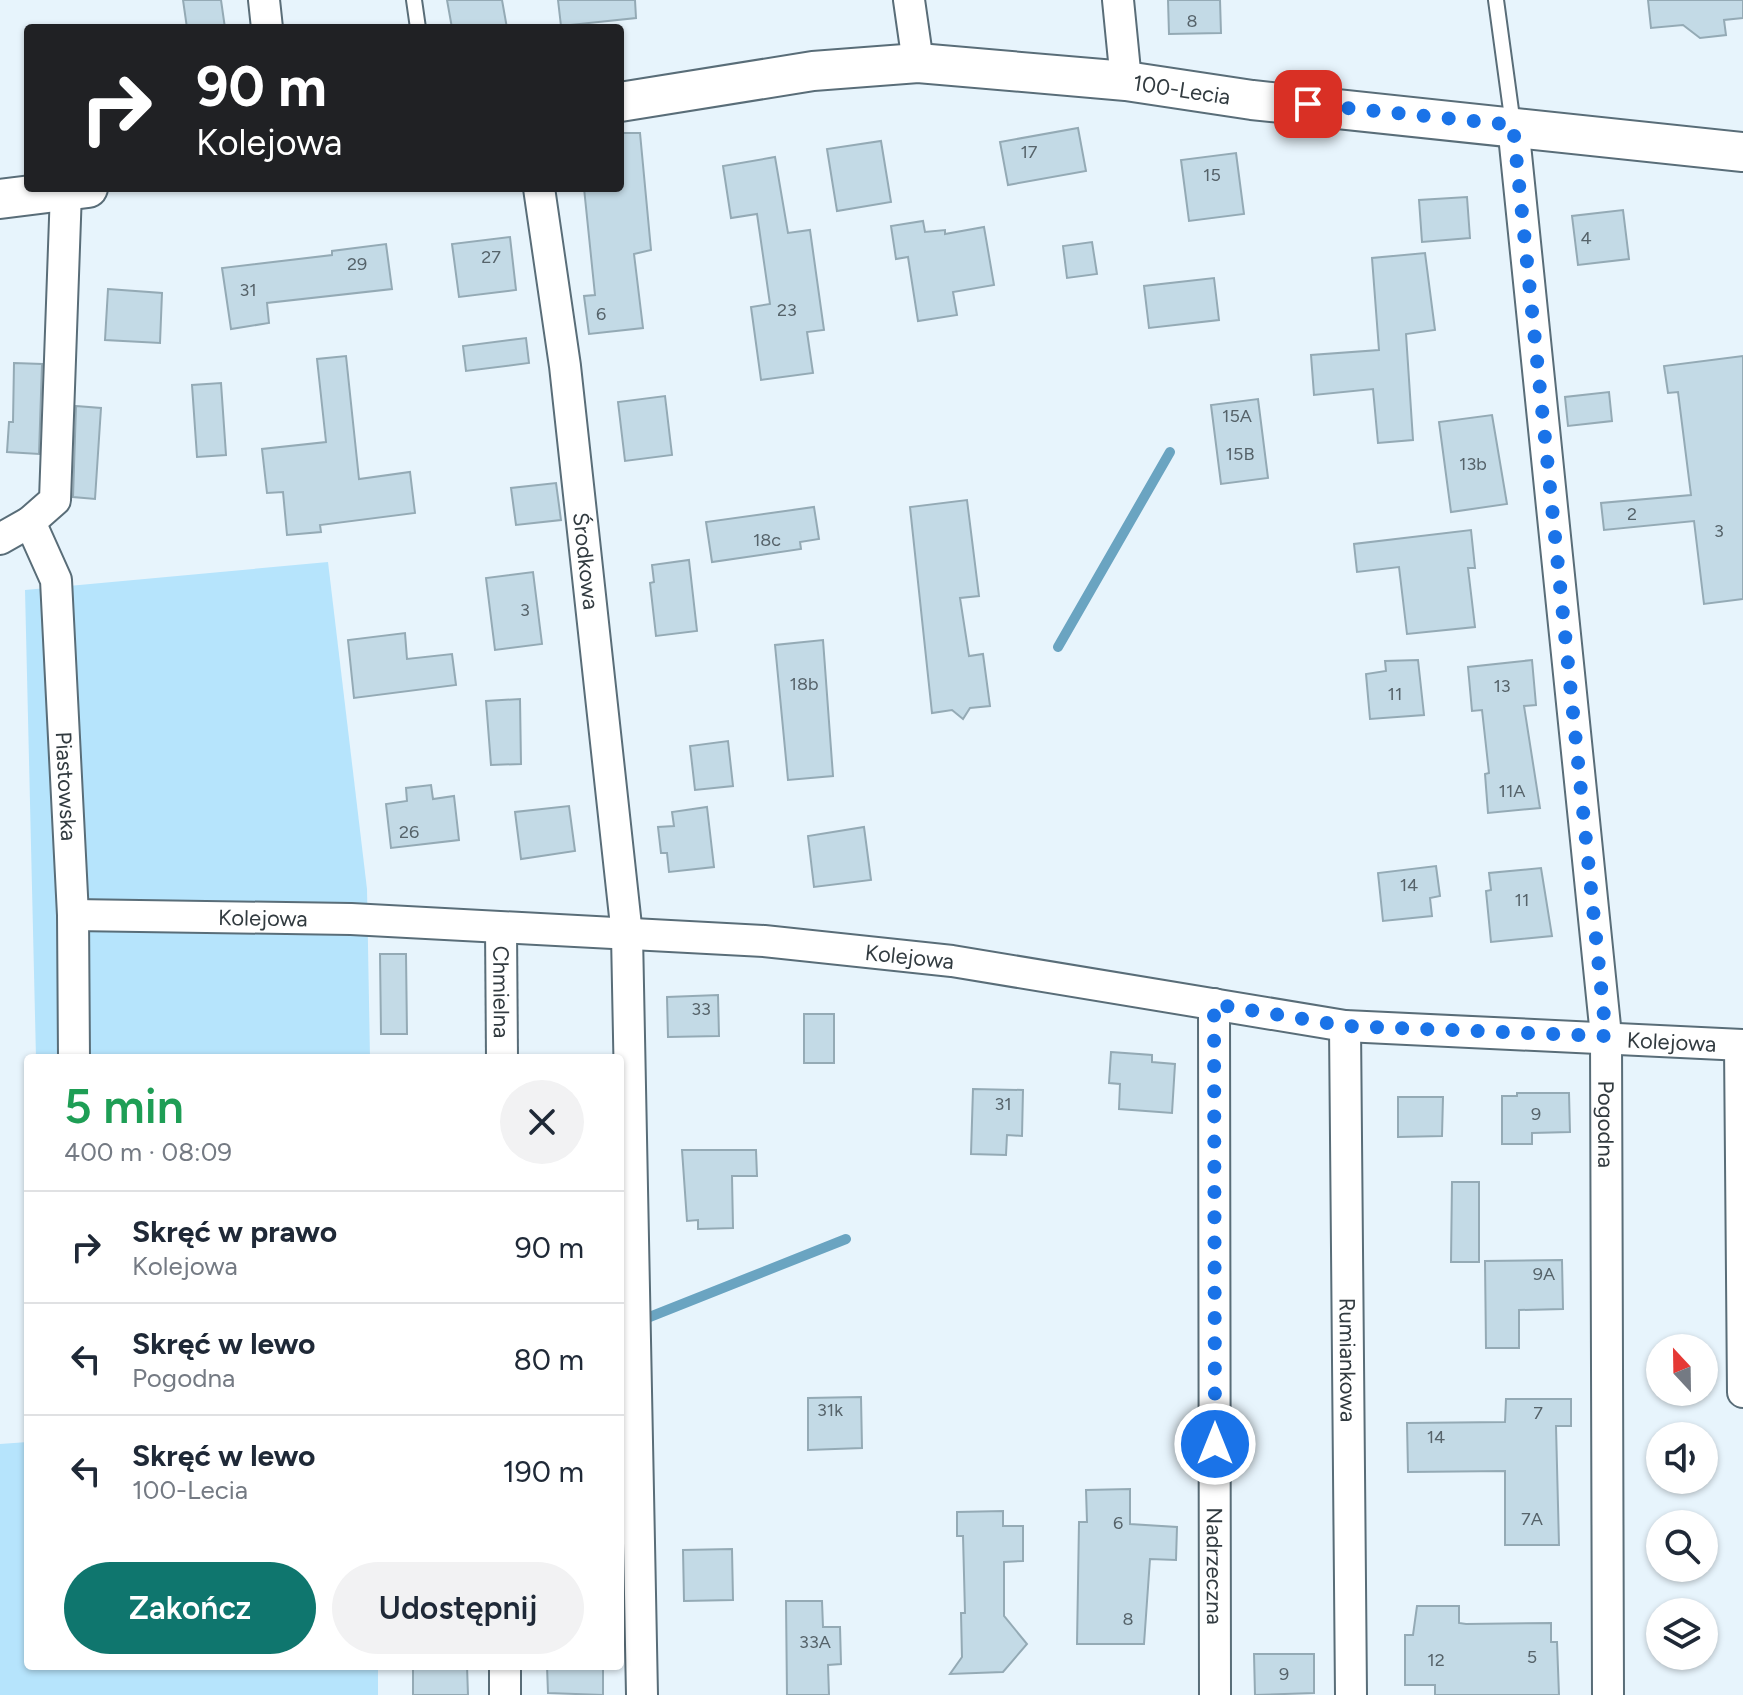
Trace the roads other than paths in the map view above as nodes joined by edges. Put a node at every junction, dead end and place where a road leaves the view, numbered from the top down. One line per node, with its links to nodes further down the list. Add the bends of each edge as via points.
1 (264, 0): 6 (street)
2 (414, 0): 7 (lane)
3 (909, 0): 8 (street)
4 (1118, 0): 9 (street)
5 (1496, 0): 11 (lane)
6 (267, 24)
7 (417, 24)
8 (918, 63): 9 (street, 100-Lecia); 10 (street, 100-Lecia, via 813,71)
9 (1126, 81): 11 (street, 100-Lecia, via 1252,100)
10 (624, 101)
11 (1513, 125): 12 (street, 100-Lecia); 24 (street, Pogodna)
12 (1743, 152)
13 (60, 192): 16 (street)
14 (77, 192): 17 (street, via 55,500)
15 (540, 192): 21 (street, Środkowa, via 565,366)
16 (0, 199)
17 (30, 522): 18 (street); 19 (street, Piastowska, via 56,580)
18 (0, 539)
19 (73, 915): 20 (street, Kolejowa, via 351,919); 26 (street, Piastowska)
20 (501, 928): 21 (street, Kolejowa); 27 (street, Chmielna)
21 (627, 935): 22 (street, Kolejowa, via 764,941 941,960); 31 (street, Środkowa)
22 (1214, 1004): 23 (street, Kolejowa); 32 (street, Nadrzeczna)
23 (1345, 1026): 24 (street, Kolejowa); 33 (street, Rumiankowa)
24 (1606, 1036): 25 (street, Kolejowa); 34 (street, Pogodna)
25 (1741, 1045): 28 (street)
26 (74, 1054)
27 (502, 1054)
28 (1743, 1392)
29 (505, 1670): 30 (street)
30 (505, 1695)
31 (642, 1695)
32 (1215, 1695)
33 (1351, 1695)
34 (1608, 1695)

